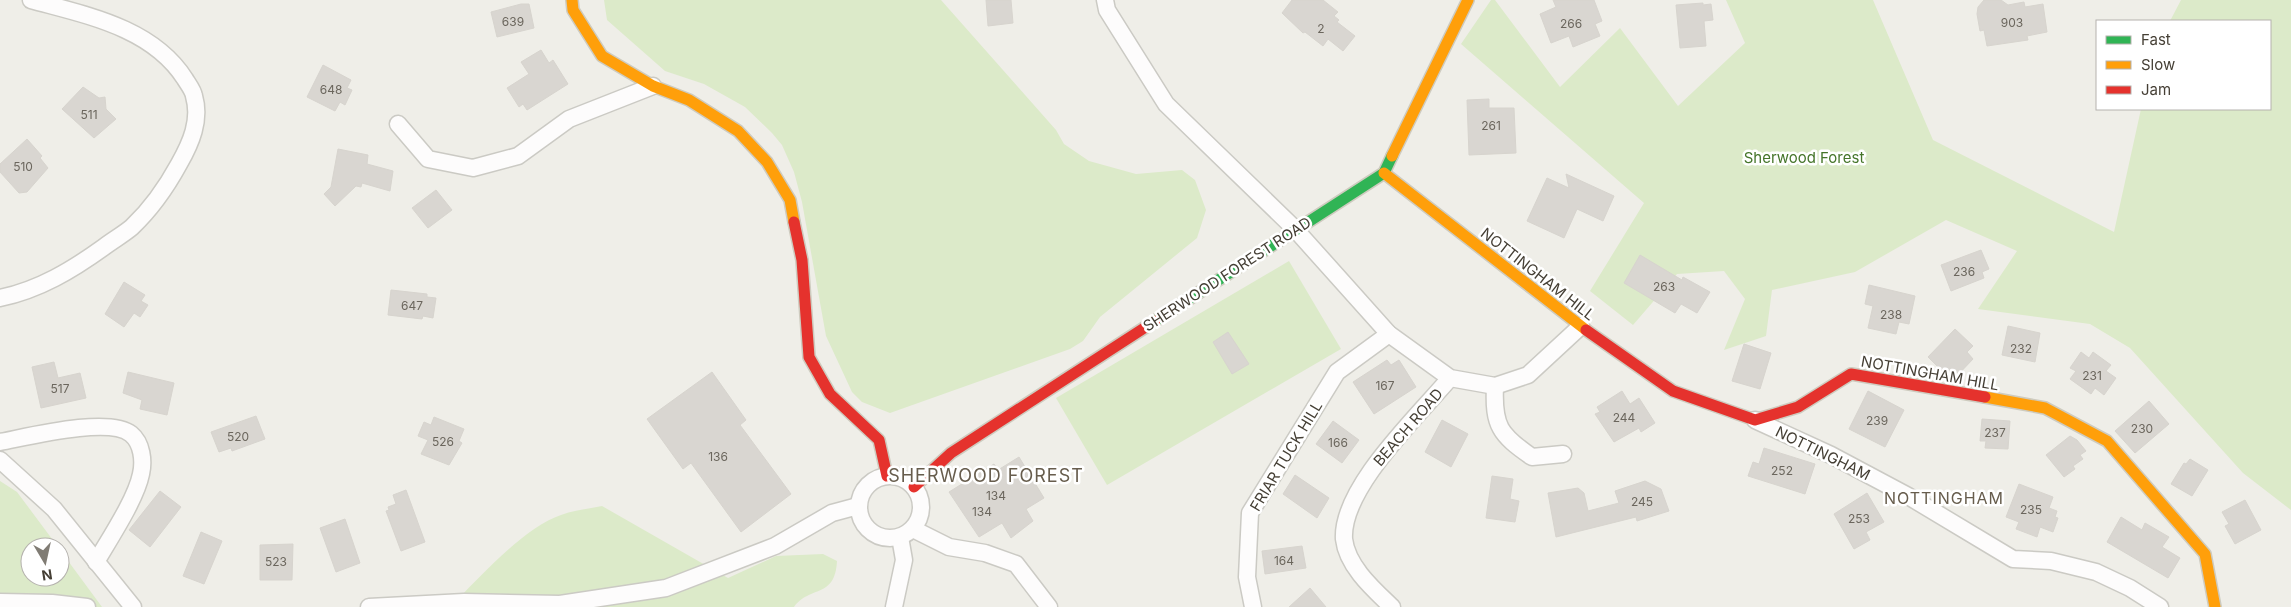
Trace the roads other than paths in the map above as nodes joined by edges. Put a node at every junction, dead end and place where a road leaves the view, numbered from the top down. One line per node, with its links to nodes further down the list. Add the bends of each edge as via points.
1 (30, 0): 9 (street, via 95,17 132,33 156,49 178,69 194,95 197,118 191,143 167,186 131,227 75,268 23,294)
2 (572, 0): 5 (street, via 573,10 602,56)
3 (1105, 0): 8 (street, via 1107,10 1166,104)
4 (1468, 0): 7 (street)
5 (653, 86): 6 (street, via 569,119 518,156 473,168 428,159); 18 (street, via 689,100 738,130 767,162 790,200 802,260 809,356 830,394 879,440)
6 (398, 124)
7 (1384, 173): 8 (street, SHERWOOD FOREST ROAD); 10 (street, NOTTINGHAM HILL)
8 (1295, 229): 11 (street); 19 (street, SHERWOOD FOREST ROAD, via 950,453)
9 (0, 298)
10 (1581, 326): 13 (street, via 1528,374); 14 (street, NOTTINGHAM HILL, via 1673,391)
11 (1389, 334): 12 (street); 29 (street, FRIAR TUCK HILL, via 1337,372 1250,513 1247,578)
12 (1450, 378): 13 (street, BEACH ROAD); 30 (street, BEACH ROAD, via 1367,474 1350,507 1344,539 1354,567)
13 (1495, 386): 16 (street, via 1494,413 1507,439 1532,457)
14 (1755, 420): 31 (street, NOTTINGHAM, via 1840,459 2012,559 2052,562 2096,572); 32 (street, NOTTINGHAM HILL, via 1798,407 1851,374 2045,408 2107,441 2205,554)
15 (0, 442): 22 (street, via 74,428 112,428 131,434 142,450 142,473)
16 (1562, 454)
17 (0, 460): 22 (street, via 54,509)
18 (887, 476): 19 (street, via 902,478); 20 (street, via 873,480 867,486)
19 (914, 487): 21 (street, via 921,500 920,515)
20 (858, 506): 21 (street, via 861,521 871,533 885,538); 26 (street, via 832,513 775,546 666,588 560,604 464,602)
21 (907, 533): 27 (street); 28 (street, via 1016,564)
22 (96, 562): 25 (street)
23 (0, 602): 24 (street)
24 (87, 607)
25 (133, 607)
26 (369, 607)
27 (894, 607)
28 (1049, 607)
29 (1253, 607)
30 (1392, 607)
31 (2160, 607)
32 (2215, 607)

